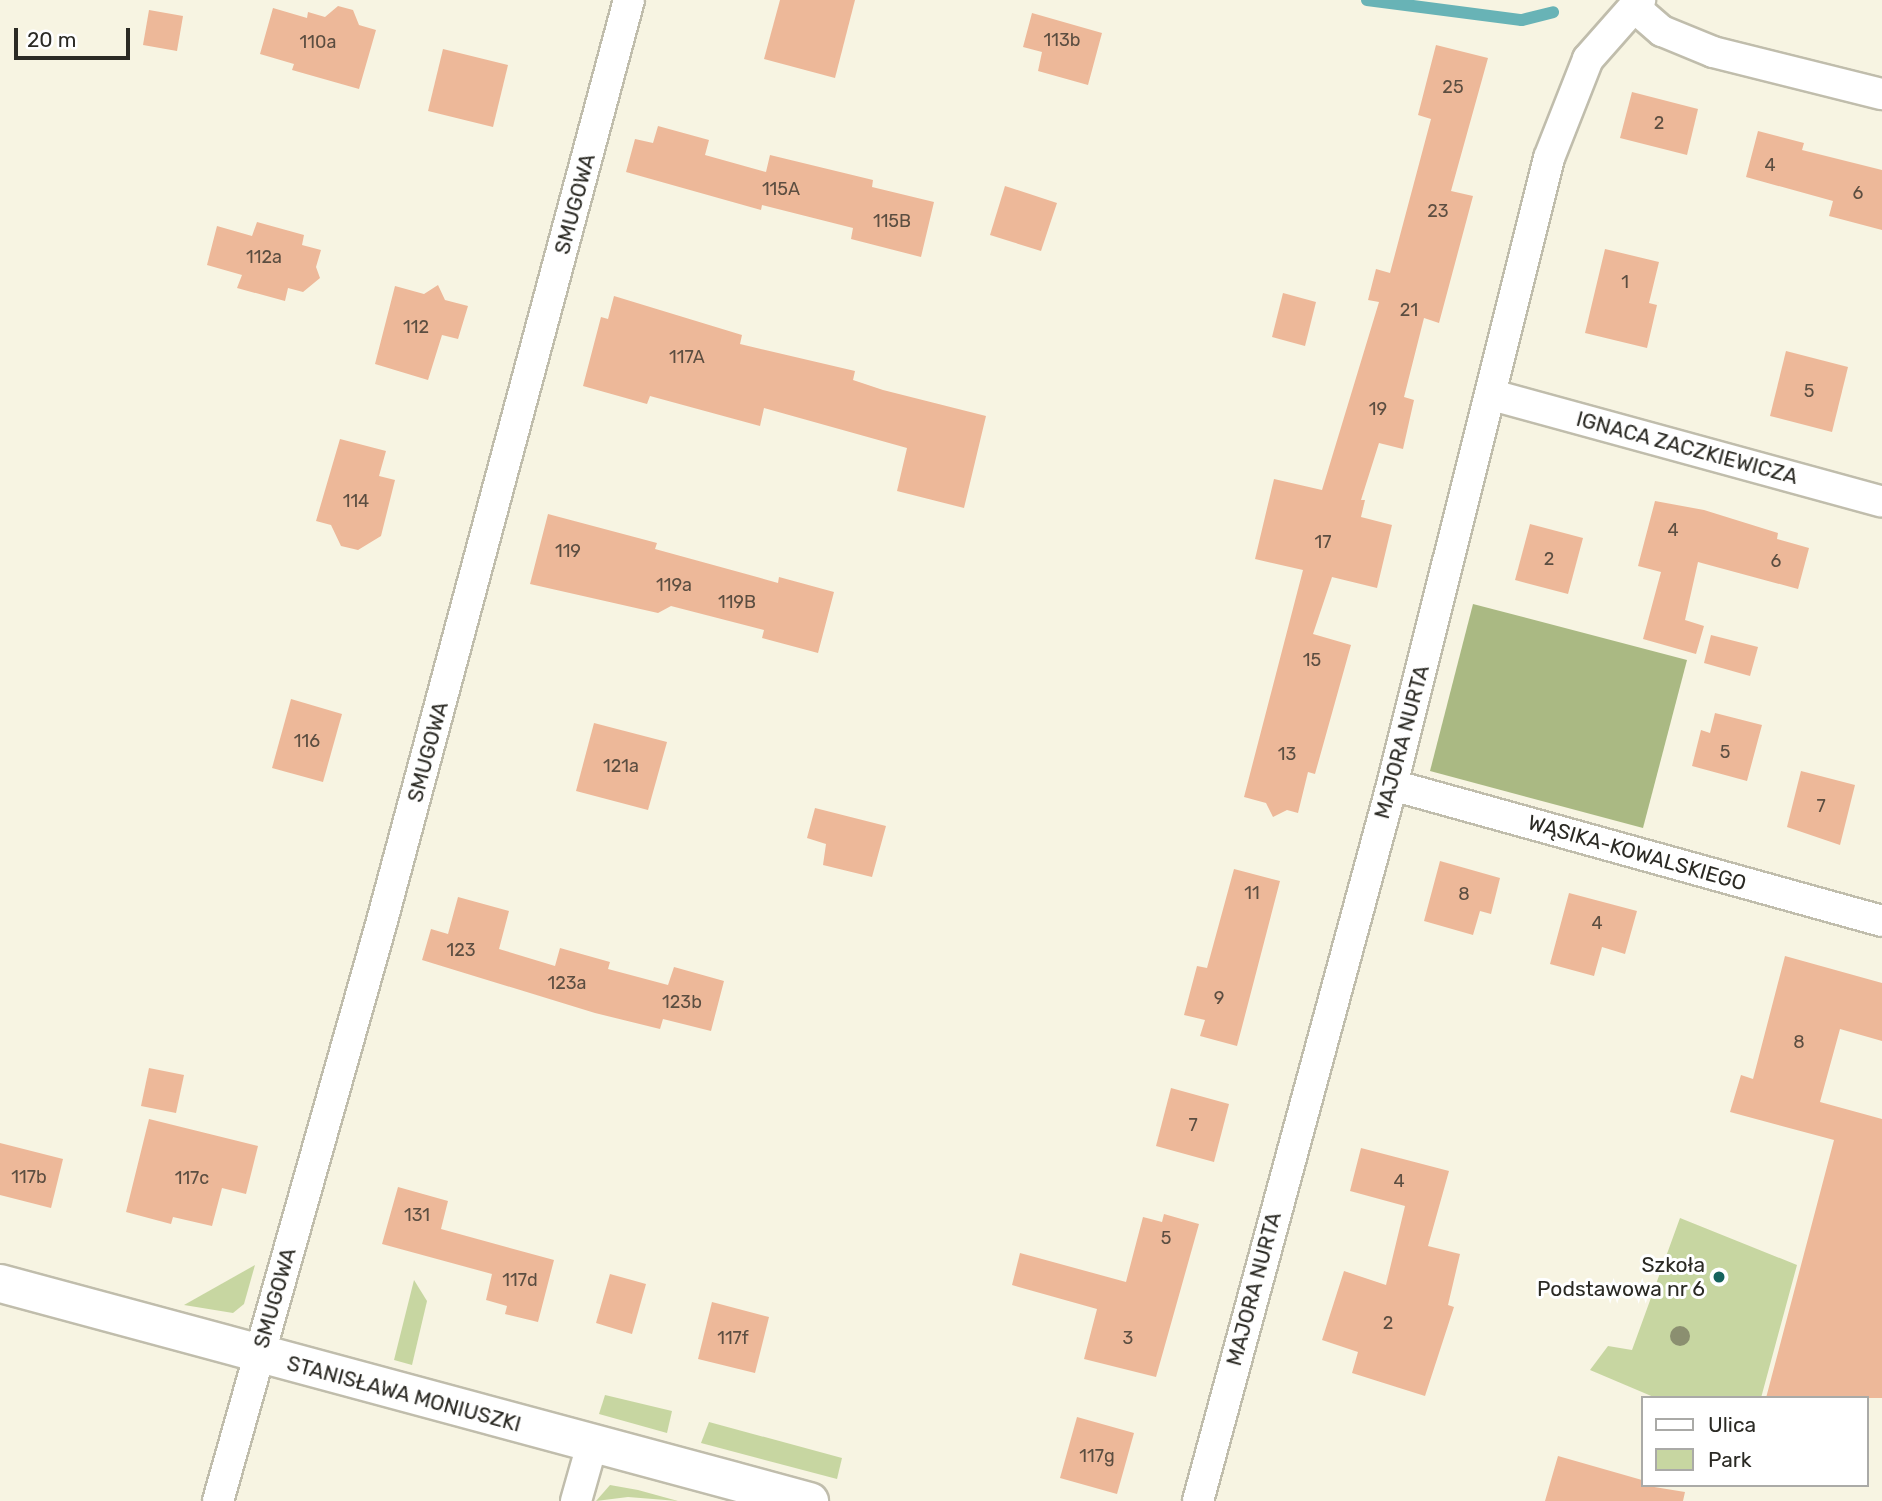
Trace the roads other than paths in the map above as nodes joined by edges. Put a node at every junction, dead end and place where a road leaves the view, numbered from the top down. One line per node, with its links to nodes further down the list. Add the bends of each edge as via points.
1 (629, 0): 9 (street, SMUGOWA, via 382,921)
2 (1637, 3): 3 (street, via 1662,31 1713,52); 4 (street, MAJORA NURTA, via 1588,59 1549,158)
3 (1882, 94)
4 (1492, 396): 5 (street, IGNACA ZACZKIEWICZA); 6 (street, MAJORA NURTA)
5 (1882, 502)
6 (1392, 785): 7 (street, WĄSIKA-KOWALSKIEGO); 14 (street, MAJORA NURTA)
7 (1882, 921)
8 (0, 1283): 9 (street, STANISŁAWA MONIUSZKI)
9 (259, 1354): 10 (street, STANISŁAWA MONIUSZKI); 11 (street, SMUGOWA)
10 (592, 1445): 12 (street); 13 (street, STANISŁAWA MONIUSZKI)
11 (218, 1501)
12 (576, 1501)
13 (808, 1501)
14 (1198, 1501)

